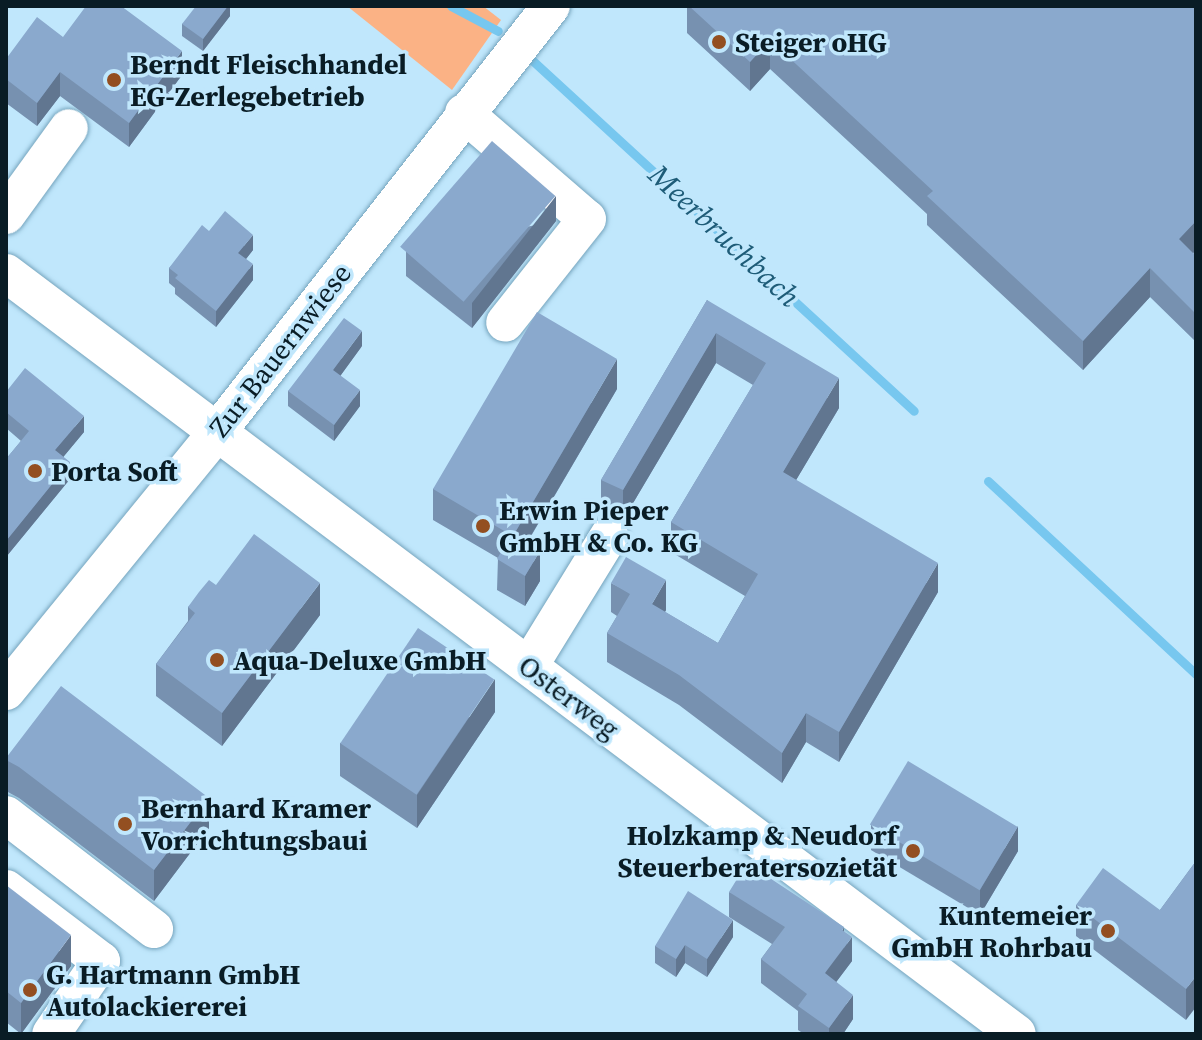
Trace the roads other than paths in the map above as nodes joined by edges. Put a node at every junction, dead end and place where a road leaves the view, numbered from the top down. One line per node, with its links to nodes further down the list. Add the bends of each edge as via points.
1 (543, 11): 2 (street, Zur Bauernwiese)
2 (464, 113): 6 (street, via 587,219); 7 (street, Zur Bauernwiese)
3 (69, 128): 4 (street)
4 (6, 215)
5 (6, 273): 7 (street, Osterweg)
6 (505, 323)
7 (217, 432): 9 (street, Osterweg); 10 (street, Zur Bauernwiese)
8 (609, 536): 9 (street)
9 (529, 666): 15 (street, Osterweg)
10 (6, 691)
11 (6, 815): 13 (street)
12 (6, 889): 14 (street, via 101,961)
13 (154, 929)
14 (51, 1034)
15 (1017, 1034)

